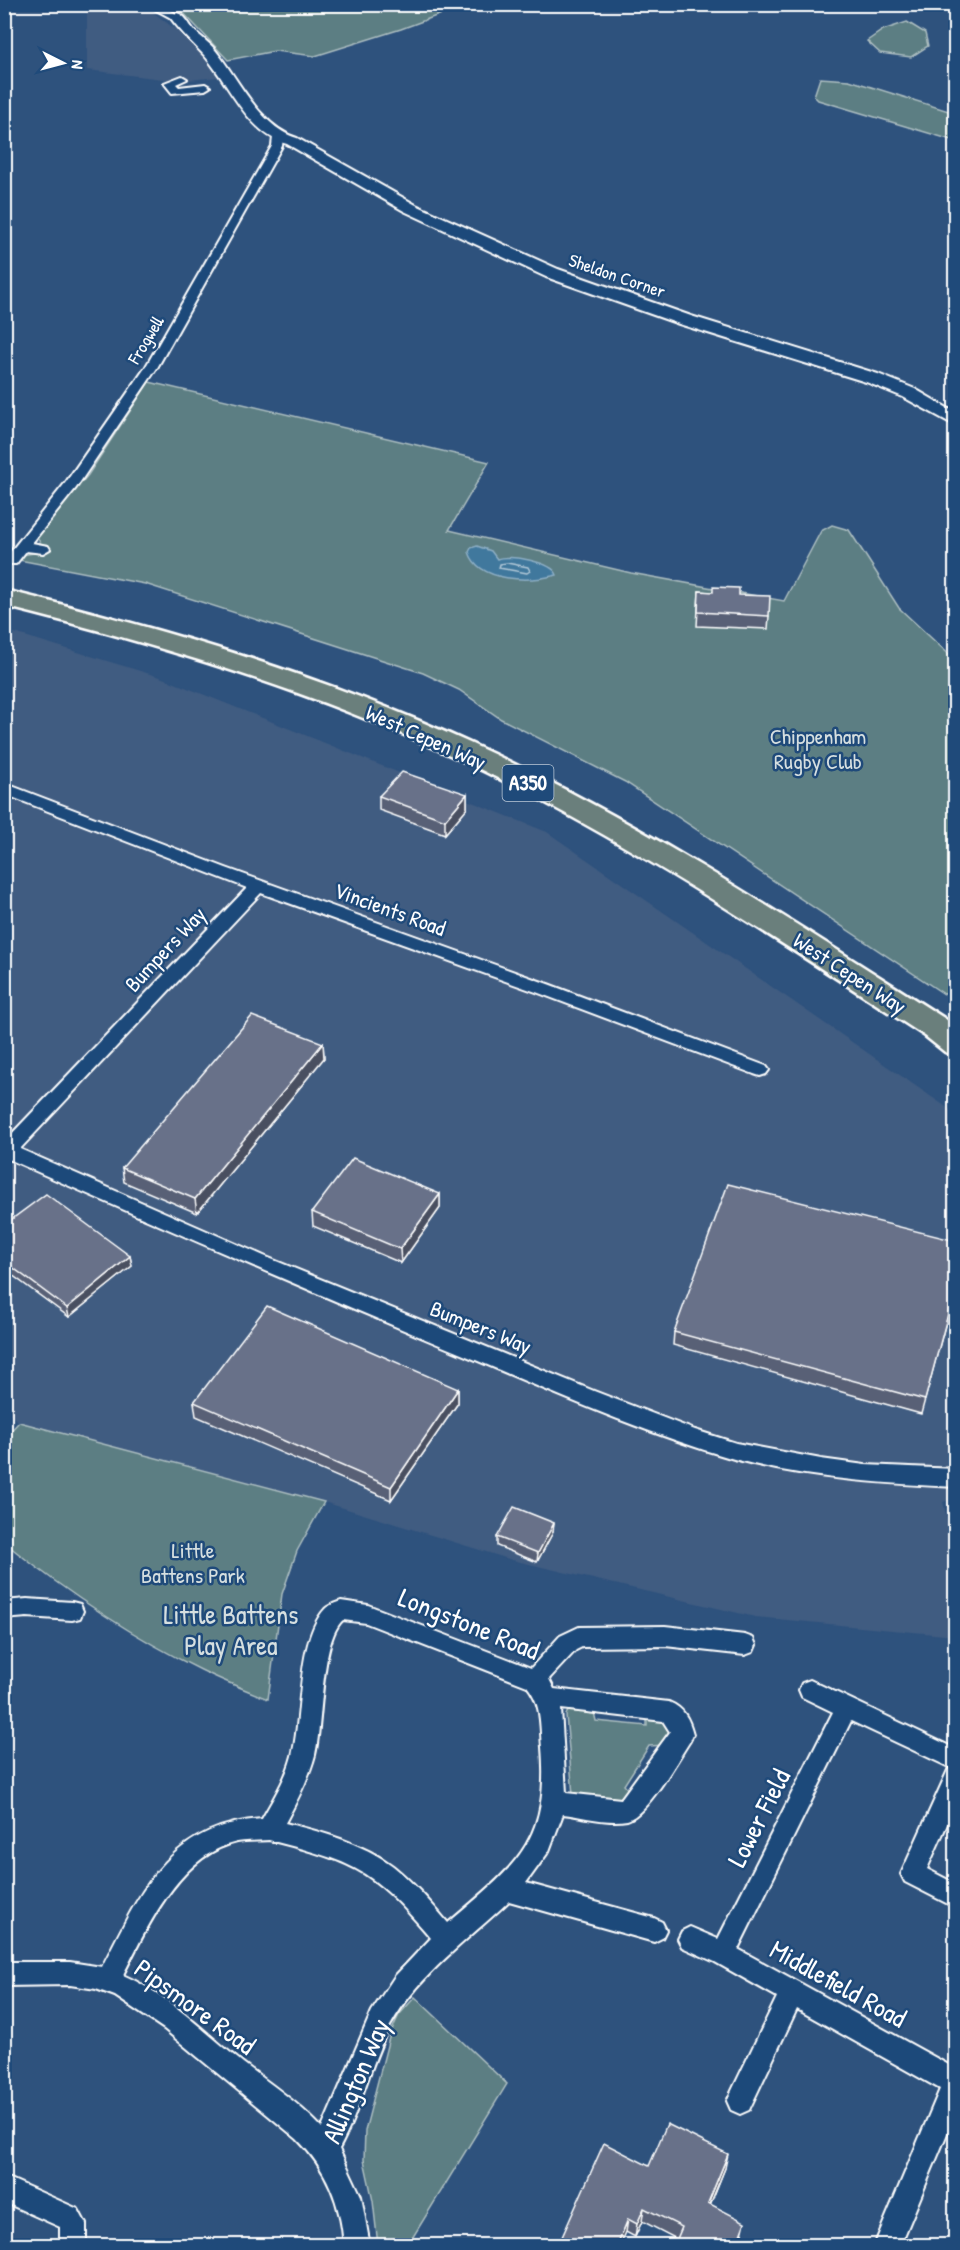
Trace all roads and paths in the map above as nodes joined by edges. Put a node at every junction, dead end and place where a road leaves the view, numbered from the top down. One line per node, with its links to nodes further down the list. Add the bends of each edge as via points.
1 (150, 4): 2 (street)
2 (172, 11): 5 (street, via 210,53 239,97)
3 (182, 79): 4 (street, via 169,83 176,91)
4 (205, 87)
5 (278, 138): 6 (street, Sheldon Corner, via 292,141 457,232 552,273 685,320 872,378 909,393); 7 (street, Frogwell, via 253,192 152,368 71,484)
6 (956, 421)
7 (21, 546): 8 (street); 9 (street, Frogwell)
8 (43, 549)
9 (11, 561)
10 (4, 598): 13 (highway, West Cepen Way / A350, via 158,637 278,676 463,751 669,859)
11 (4, 788): 12 (street, Vincients Road)
12 (258, 886): 14 (street, Vincients Road); 15 (street, Bumpers Way)
13 (949, 1037)
14 (760, 1070)
15 (6, 1149): 16 (street, Bumpers Way, via 257,1261 691,1437 747,1454 821,1468)
16 (956, 1478)
17 (4, 1610): 18 (street)
18 (72, 1611)
19 (745, 1645): 20 (street, via 665,1636 579,1637 568,1643)
20 (535, 1678): 22 (street, Longstone Road); 27 (street, Longstone Road, via 342,1607 327,1624 318,1650 304,1756)
21 (810, 1690): 23 (street)
22 (548, 1698): 26 (street, Allington Way, via 555,1765); 26 (street, via 669,1712 679,1722 682,1734 629,1807 614,1810)
23 (846, 1708): 24 (street); 33 (street, Lower Field)
24 (956, 1760)
25 (956, 1777): 29 (street, via 913,1874)
26 (554, 1802): 28 (street, Allington Way, via 539,1845)
27 (269, 1828): 31 (street, via 346,1853 376,1868); 35 (street, via 221,1835 179,1863 158,1887)
28 (507, 1889): 30 (street); 31 (street, Allington Way)
29 (956, 1897)
30 (654, 1930)
31 (447, 1939): 39 (street, Allington Way, via 405,1983 378,2021 348,2104)
32 (690, 1939): 33 (street, Middlefield Road)
33 (723, 1954): 36 (street, Middlefield Road)
34 (4, 1974): 35 (street, Pipsmore Road, via 70,1974)
35 (108, 1980): 39 (street, Pipsmore Road, via 134,1993 176,2025 285,2112)
36 (792, 1993): 37 (street, Middlefield Road); 38 (street)
37 (955, 2083): 41 (street)
38 (740, 2101)
39 (324, 2150): 43 (street, Allington Way, via 339,2174 352,2210)
40 (4, 2189): 42 (street, via 69,2218)
41 (890, 2244)
42 (73, 2246)
43 (357, 2246)

